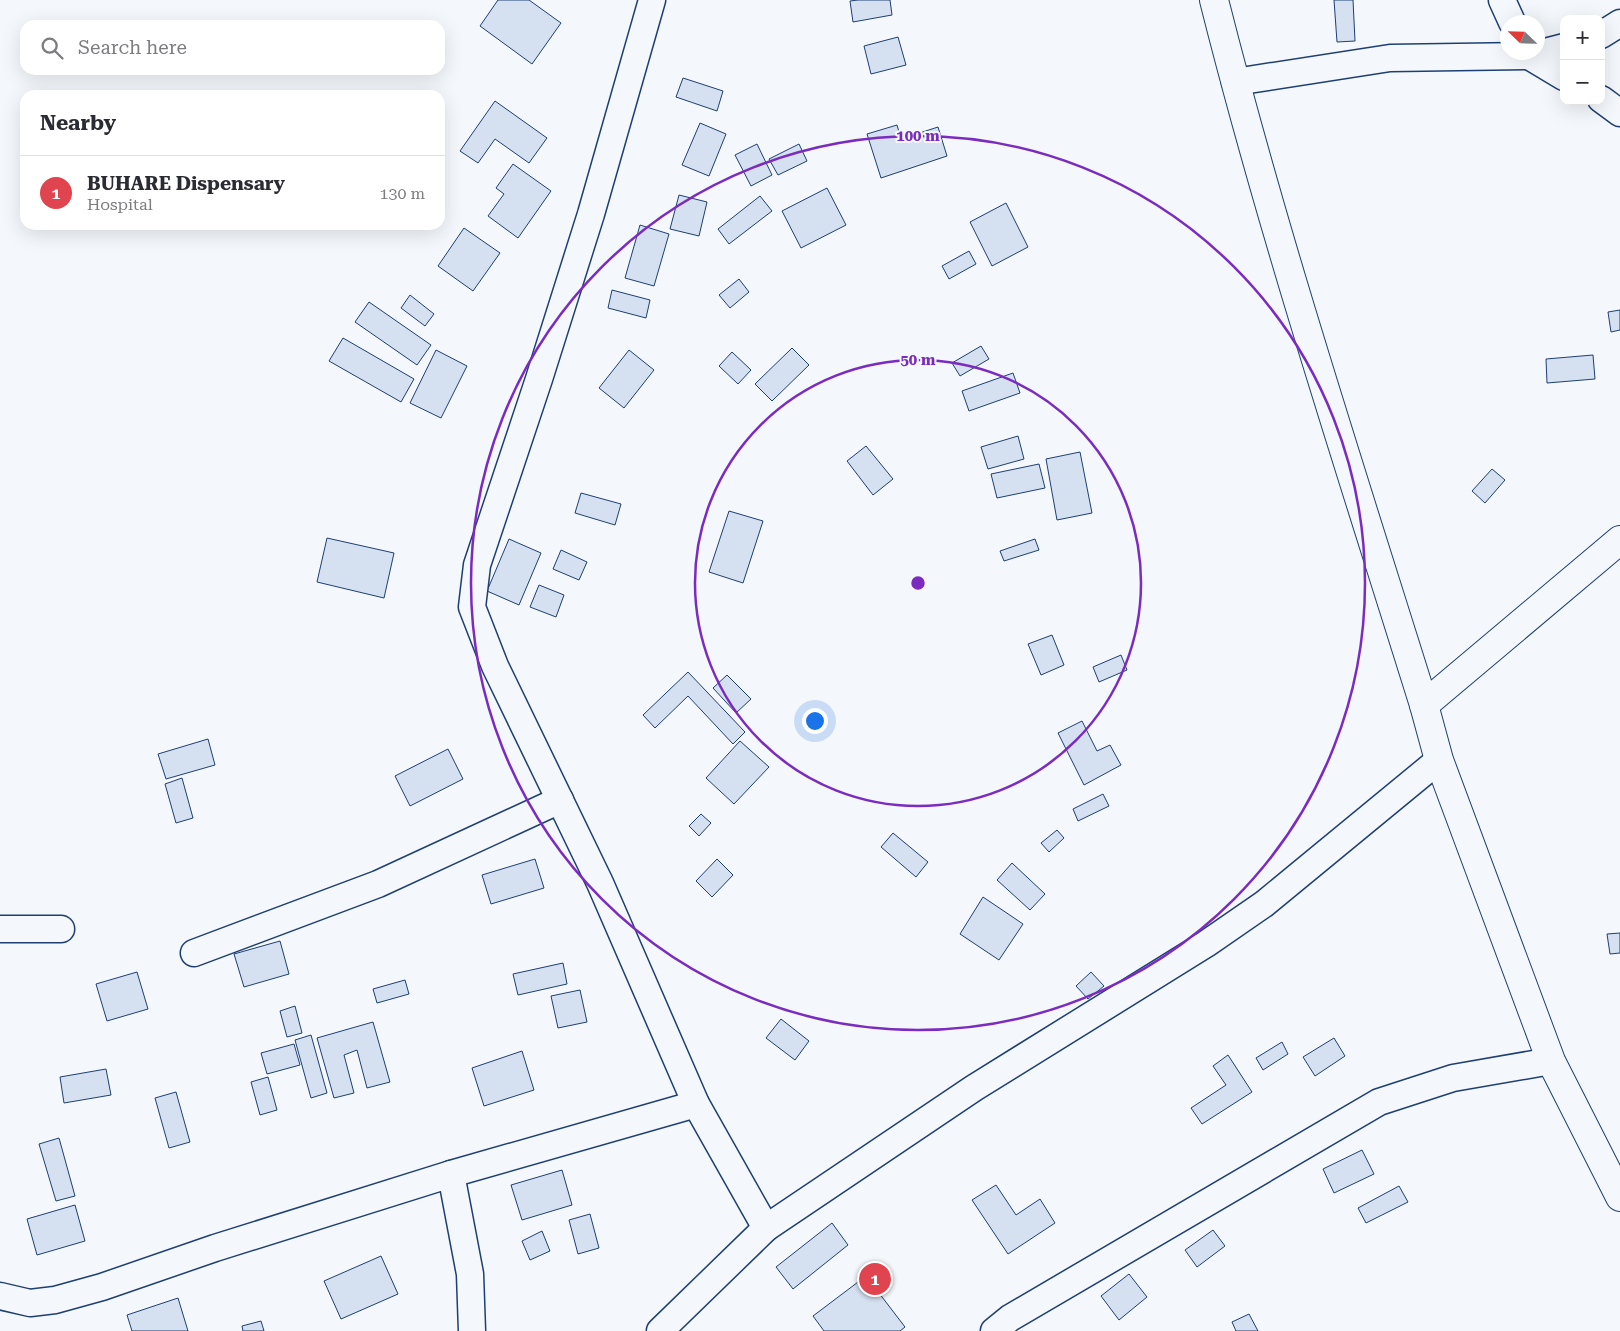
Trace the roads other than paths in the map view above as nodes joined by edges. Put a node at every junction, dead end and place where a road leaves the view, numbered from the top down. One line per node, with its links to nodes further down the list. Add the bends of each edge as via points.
1 (652, 0): 18 (street, via 579,250 477,565 472,607 495,666)
2 (1214, 0): 12 (main road)
3 (1502, 0): 4 (street)
4 (1509, 15)
5 (1620, 23): 6 (street)
6 (1605, 32)
7 (1560, 48): 8 (street)
8 (1545, 51)
9 (1500, 55): 12 (street, via 1390,58)
10 (1537, 60): 11 (street)
11 (1560, 74)
12 (1235, 82): 16 (main road, via 1316,361)
13 (1605, 102): 14 (street)
14 (1620, 113)
15 (1620, 540): 16 (main road)
16 (1424, 706): 17 (main road)
17 (1439, 760): 22 (main road); 26 (street, via 1264,904 1206,944 974,1088)
18 (560, 800): 21 (street, via 378,884); 23 (street, via 600,883)
19 (0, 929): 20 (street)
20 (62, 929)
21 (194, 953)
22 (1551, 1062): 25 (main road); 30 (street, via 1453,1078 1379,1102 1010,1318)
23 (696, 1104): 24 (street); 26 (street)
24 (451, 1174): 27 (street, via 55,1300 30,1302); 28 (street, via 470,1274)
25 (1620, 1197)
26 (766, 1228): 29 (street)
27 (0, 1296)
28 (472, 1331)
29 (660, 1331)
30 (994, 1331)

